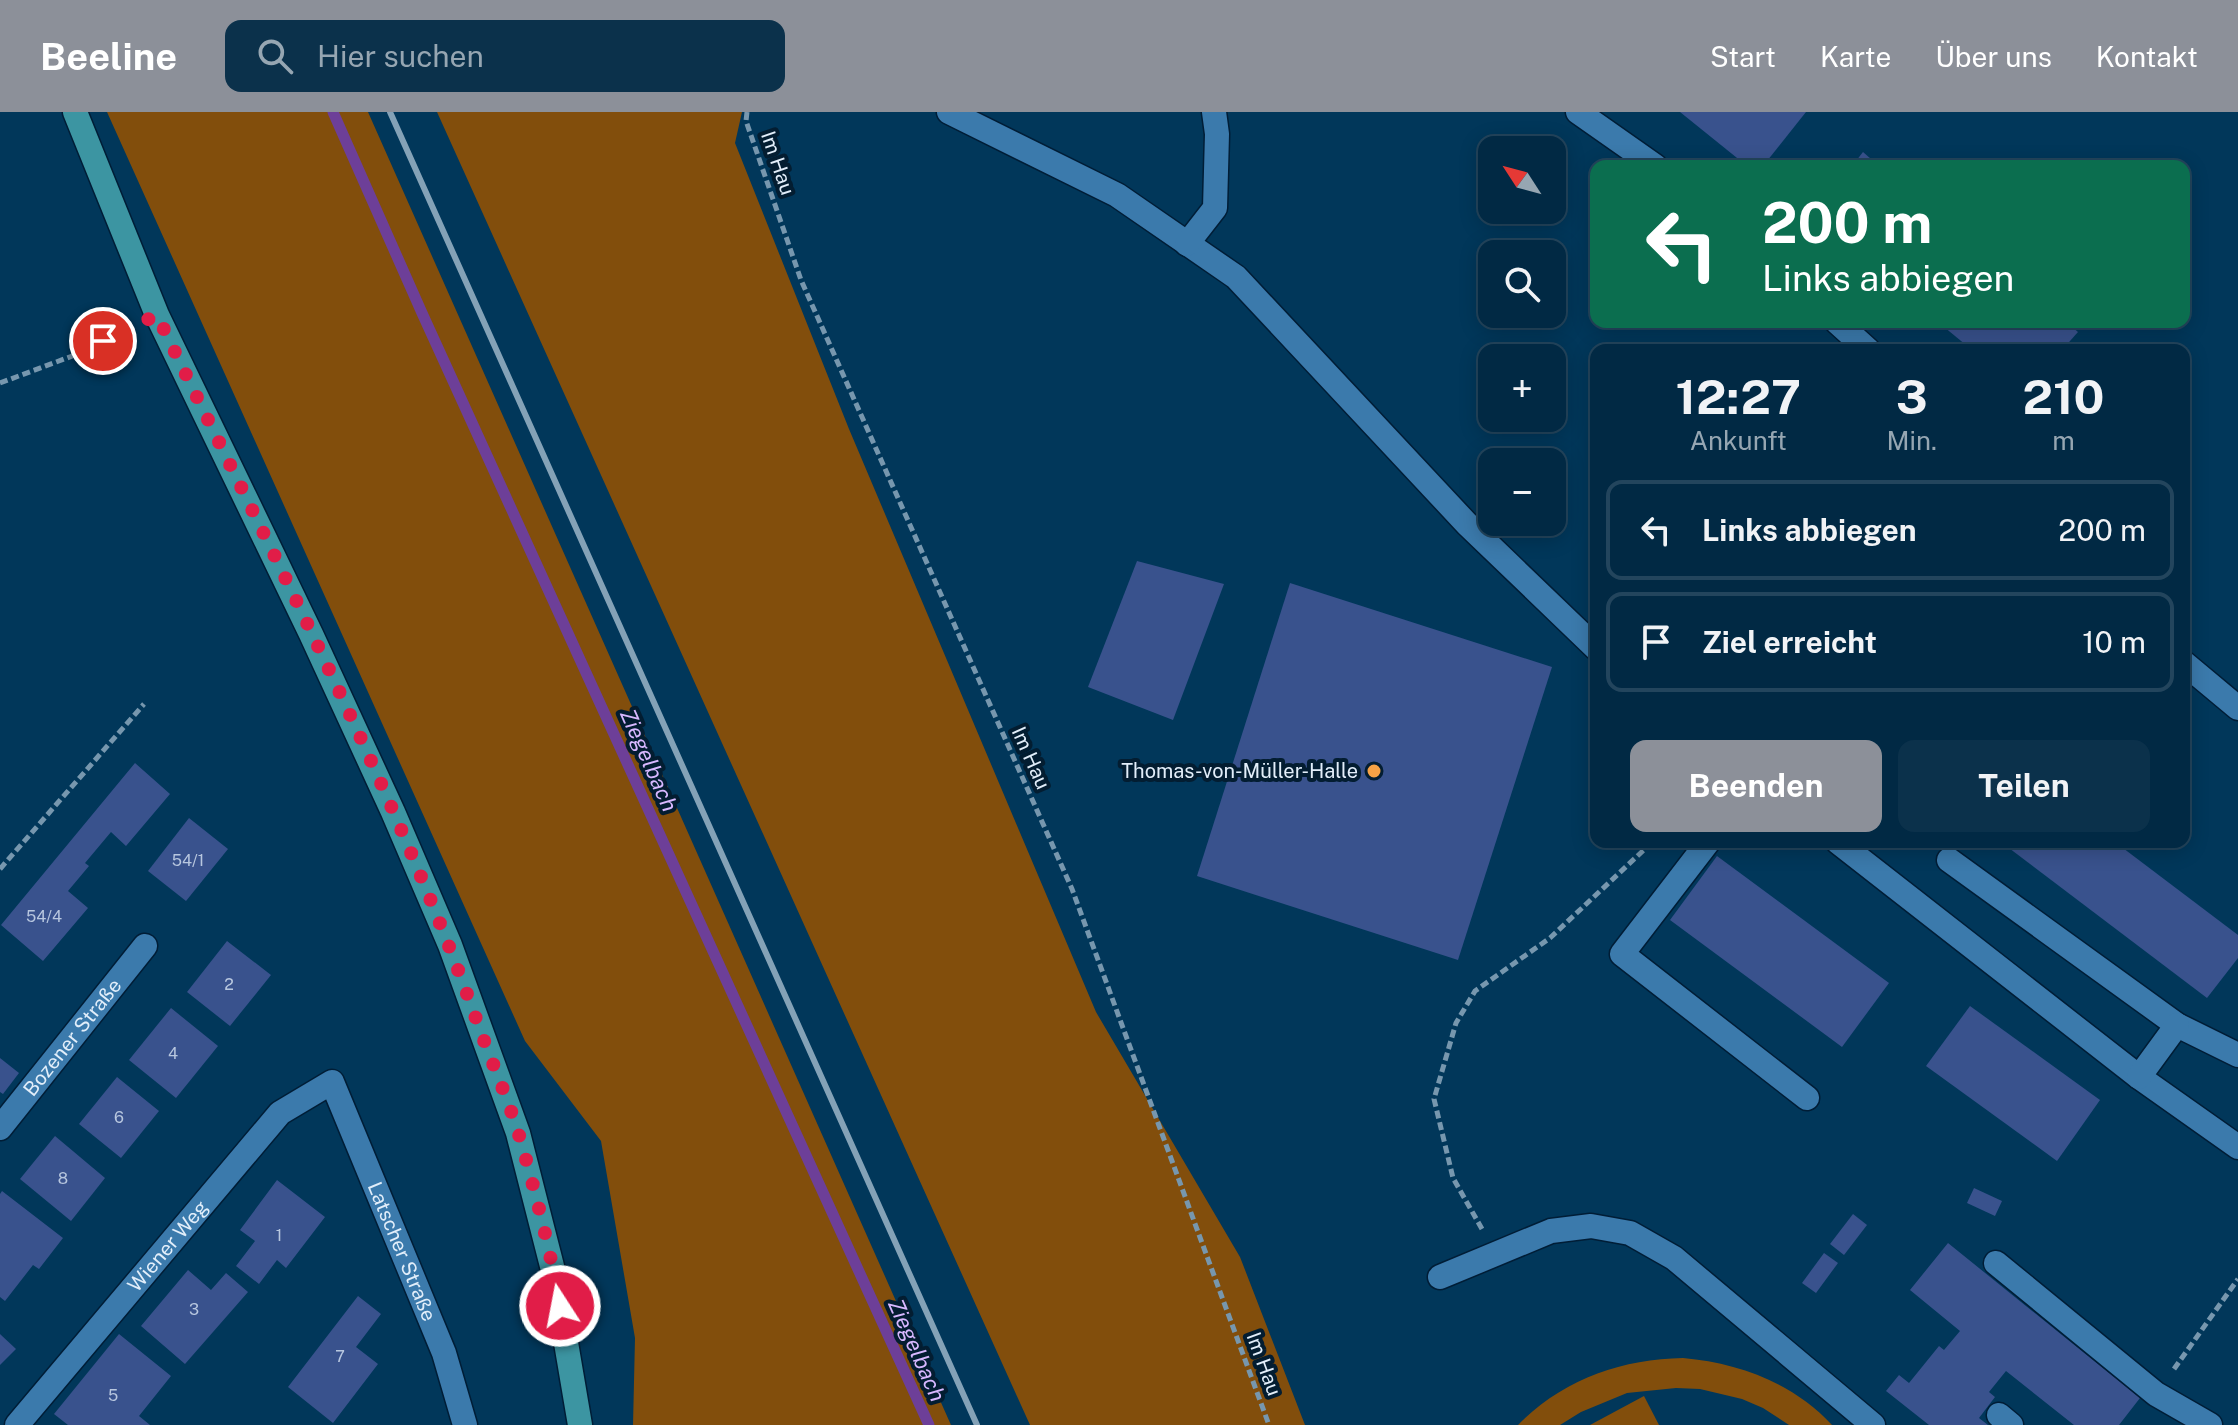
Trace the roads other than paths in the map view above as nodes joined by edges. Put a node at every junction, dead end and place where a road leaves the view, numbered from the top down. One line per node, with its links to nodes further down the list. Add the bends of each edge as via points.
1 (75, 112): 27 (main road, via 157,315 318,648 450,945 518,1133 555,1278)
2 (949, 112): 6 (street, via 1117,195)
3 (1214, 112): 6 (street, via 1215,208)
4 (1578, 112): 5 (street)
5 (1646, 160)
6 (1187, 244): 9 (street, via 1236,277 1467,524)
7 (1844, 328): 8 (street)
8 (1861, 344)
9 (1590, 642)
10 (2190, 668): 11 (street)
11 (2238, 708)
12 (1703, 848): 20 (street, via 1622,954)
13 (1846, 848): 18 (street)
14 (1949, 860): 16 (street)
15 (145, 946): 21 (street, Bozener Straße)
16 (2177, 1025): 17 (street); 18 (street)
17 (2238, 1055)
18 (2139, 1077): 22 (street)
19 (332, 1082): 25 (street, Wiener Weg, via 280,1113); 26 (street, Latscher Straße, via 444,1353)
20 (1807, 1098)
21 (0, 1128)
22 (2238, 1147)
23 (1996, 1263): 29 (street, via 2156,1394)
24 (1440, 1277): 28 (street, via 1551,1231 1591,1226 1630,1233 1674,1258)
25 (17, 1425)
26 (465, 1425)
27 (580, 1425)
28 (1873, 1425)
29 (2210, 1425)

